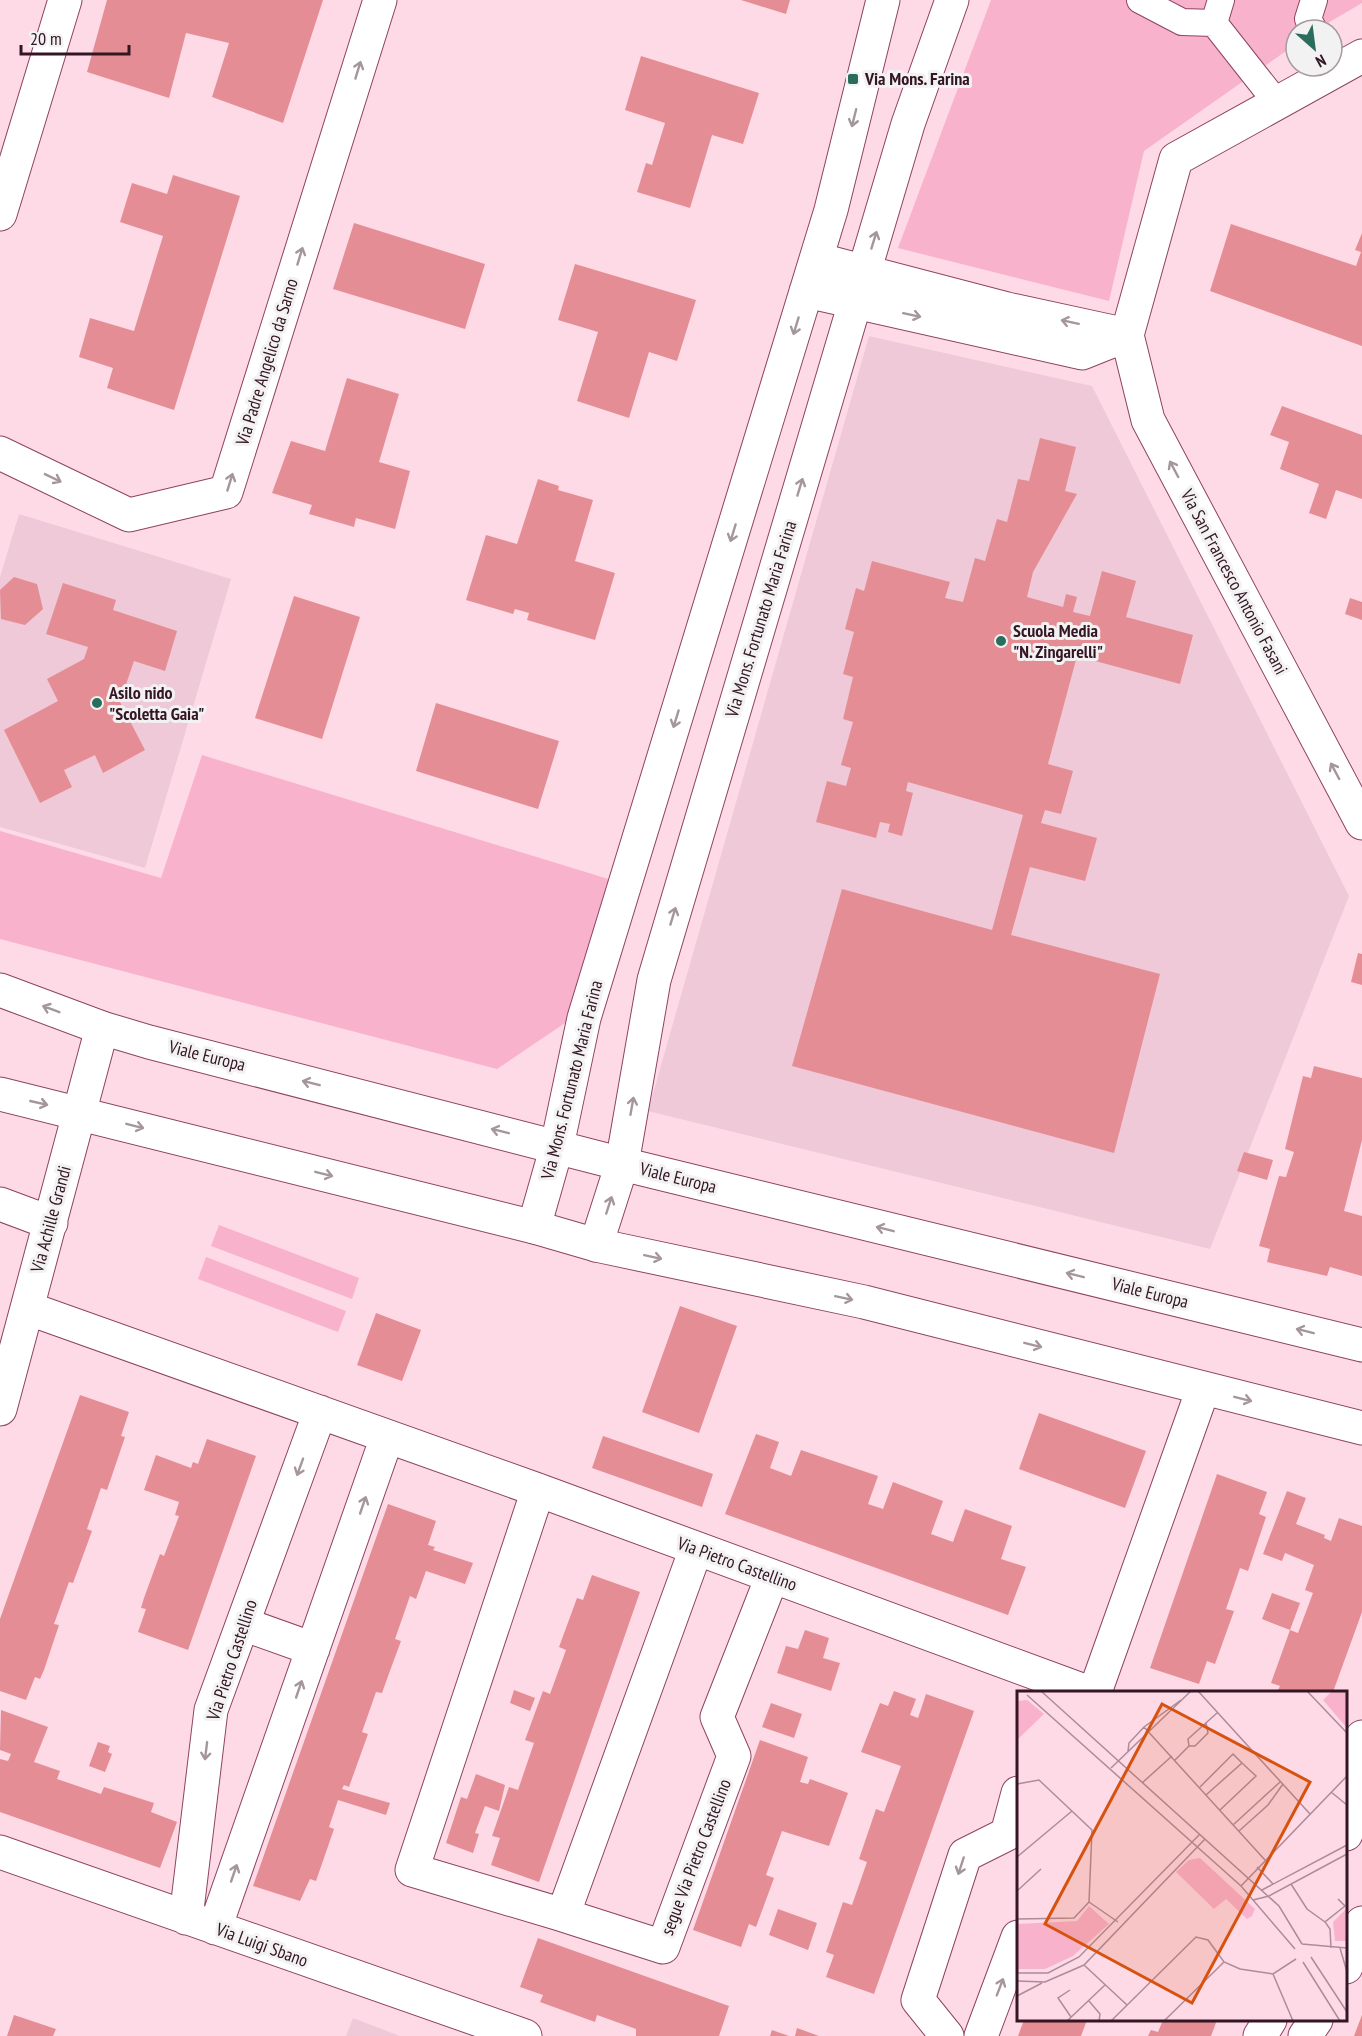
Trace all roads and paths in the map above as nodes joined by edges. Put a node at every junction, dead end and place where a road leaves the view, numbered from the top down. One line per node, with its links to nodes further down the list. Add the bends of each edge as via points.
1 (65, 0): 11 (street)
2 (380, 0): 16 (street, Via Padre Angelico da Sarno, one-way to 2, via 129,514 226,492)
3 (883, 0): 12 (street, Via Mons. Fortunato Maria Farina, one-way to 12)
4 (952, 0): 13 (street, Via Mons. Fortunato Maria Farina, one-way to 4, via 908,124)
5 (1140, 0): 7 (street, via 1182,22)
6 (1314, 0): 8 (street)
7 (1218, 12): 10 (street)
8 (1308, 18)
9 (1319, 78): 10 (street)
10 (1277, 103): 15 (street, via 1176,159)
11 (0, 214)
12 (816, 259): 13 (street); 14 (street, Via Mons. Fortunato Maria Farina)
13 (860, 288): 14 (street); 15 (street, via 1082,353); 23 (street, Via Mons. Fortunato Maria Farina, one-way to 13, via 654,980)
14 (806, 291): 22 (street, Via Mons. Fortunato Maria Farina, one-way to 22, via 584,1018)
15 (1127, 335): 17 (street, Via San Francesco Antonio Fasani, one-way to 15, via 1148,420)
16 (0, 453)
17 (1362, 823)
18 (0, 990): 19 (street, Viale Europa, one-way to 18)
19 (102, 1028): 21 (street, Via Achille Grandi); 22 (street, Viale Europa, one-way to 19)
20 (0, 1094): 21 (street, one-way to 21)
21 (78, 1112): 25 (street, Via Achille Grandi); 26 (street, one-way to 26)
22 (557, 1146): 23 (street, Viale Europa); 26 (street, Via Mons. Fortunato Maria Farina)
23 (622, 1164): 27 (street, Via Mons. Fortunato Maria Farina, one-way to 23); 29 (street, Viale Europa, one-way to 23)
24 (0, 1204): 25 (street)
25 (51, 1223): 28 (street, Via Achille Grandi)
26 (534, 1227): 27 (street)
27 (596, 1245): 30 (street, one-way to 30, via 864,1302)
28 (27, 1308): 31 (street, Via Achille Grandi); 32 (street, Via Pietro Castellino)
29 (1362, 1345)
30 (1203, 1389): 33 (street, one-way to 33); 41 (street)
31 (0, 1409)
32 (320, 1412): 34 (street, Via Pietro Castellino); 38 (street, Via Pietro Castellino, one-way to 38)
33 (1362, 1428)
34 (387, 1437): 35 (street, Via Pietro Castellino); 39 (street, one-way to 34)
35 (538, 1490): 36 (street, Via Pietro Castellino); 49 (street, via 412,1870)
36 (696, 1549): 37 (street, Via Pietro Castellino); 49 (street)
37 (772, 1577): 40 (street, Via Pietro Castellino); 49 (street, segue Via Pietro Castellino, via 717,1718 734,1756 663,1947)
38 (243, 1624): 39 (street); 50 (street, Via Pietro Castellino, one-way to 50, via 211,1710)
39 (313, 1649): 50 (street, one-way to 39)
40 (1066, 1689)
41 (1095, 1691)
42 (1362, 1737): 44 (street, via 1358,1748)
43 (1347, 1780): 44 (street)
44 (1362, 1785): 46 (street)
45 (1017, 1803): 47 (street)
46 (1347, 1831)
47 (1013, 1842): 57 (street, one-way to 57, via 964,1855 918,2000)
48 (0, 1852): 50 (street, Via Luigi Sbano)
49 (563, 1915)
50 (201, 1923): 56 (street, Via Luigi Sbano)
51 (1362, 1923): 53 (street)
52 (1017, 1940): 58 (street, one-way to 52)
53 (1347, 1964)
54 (1268, 2021): 59 (street)
55 (1315, 2021): 60 (street)
56 (525, 2036)
57 (947, 2036)
58 (981, 2036)
59 (1260, 2036)
60 (1305, 2036)

